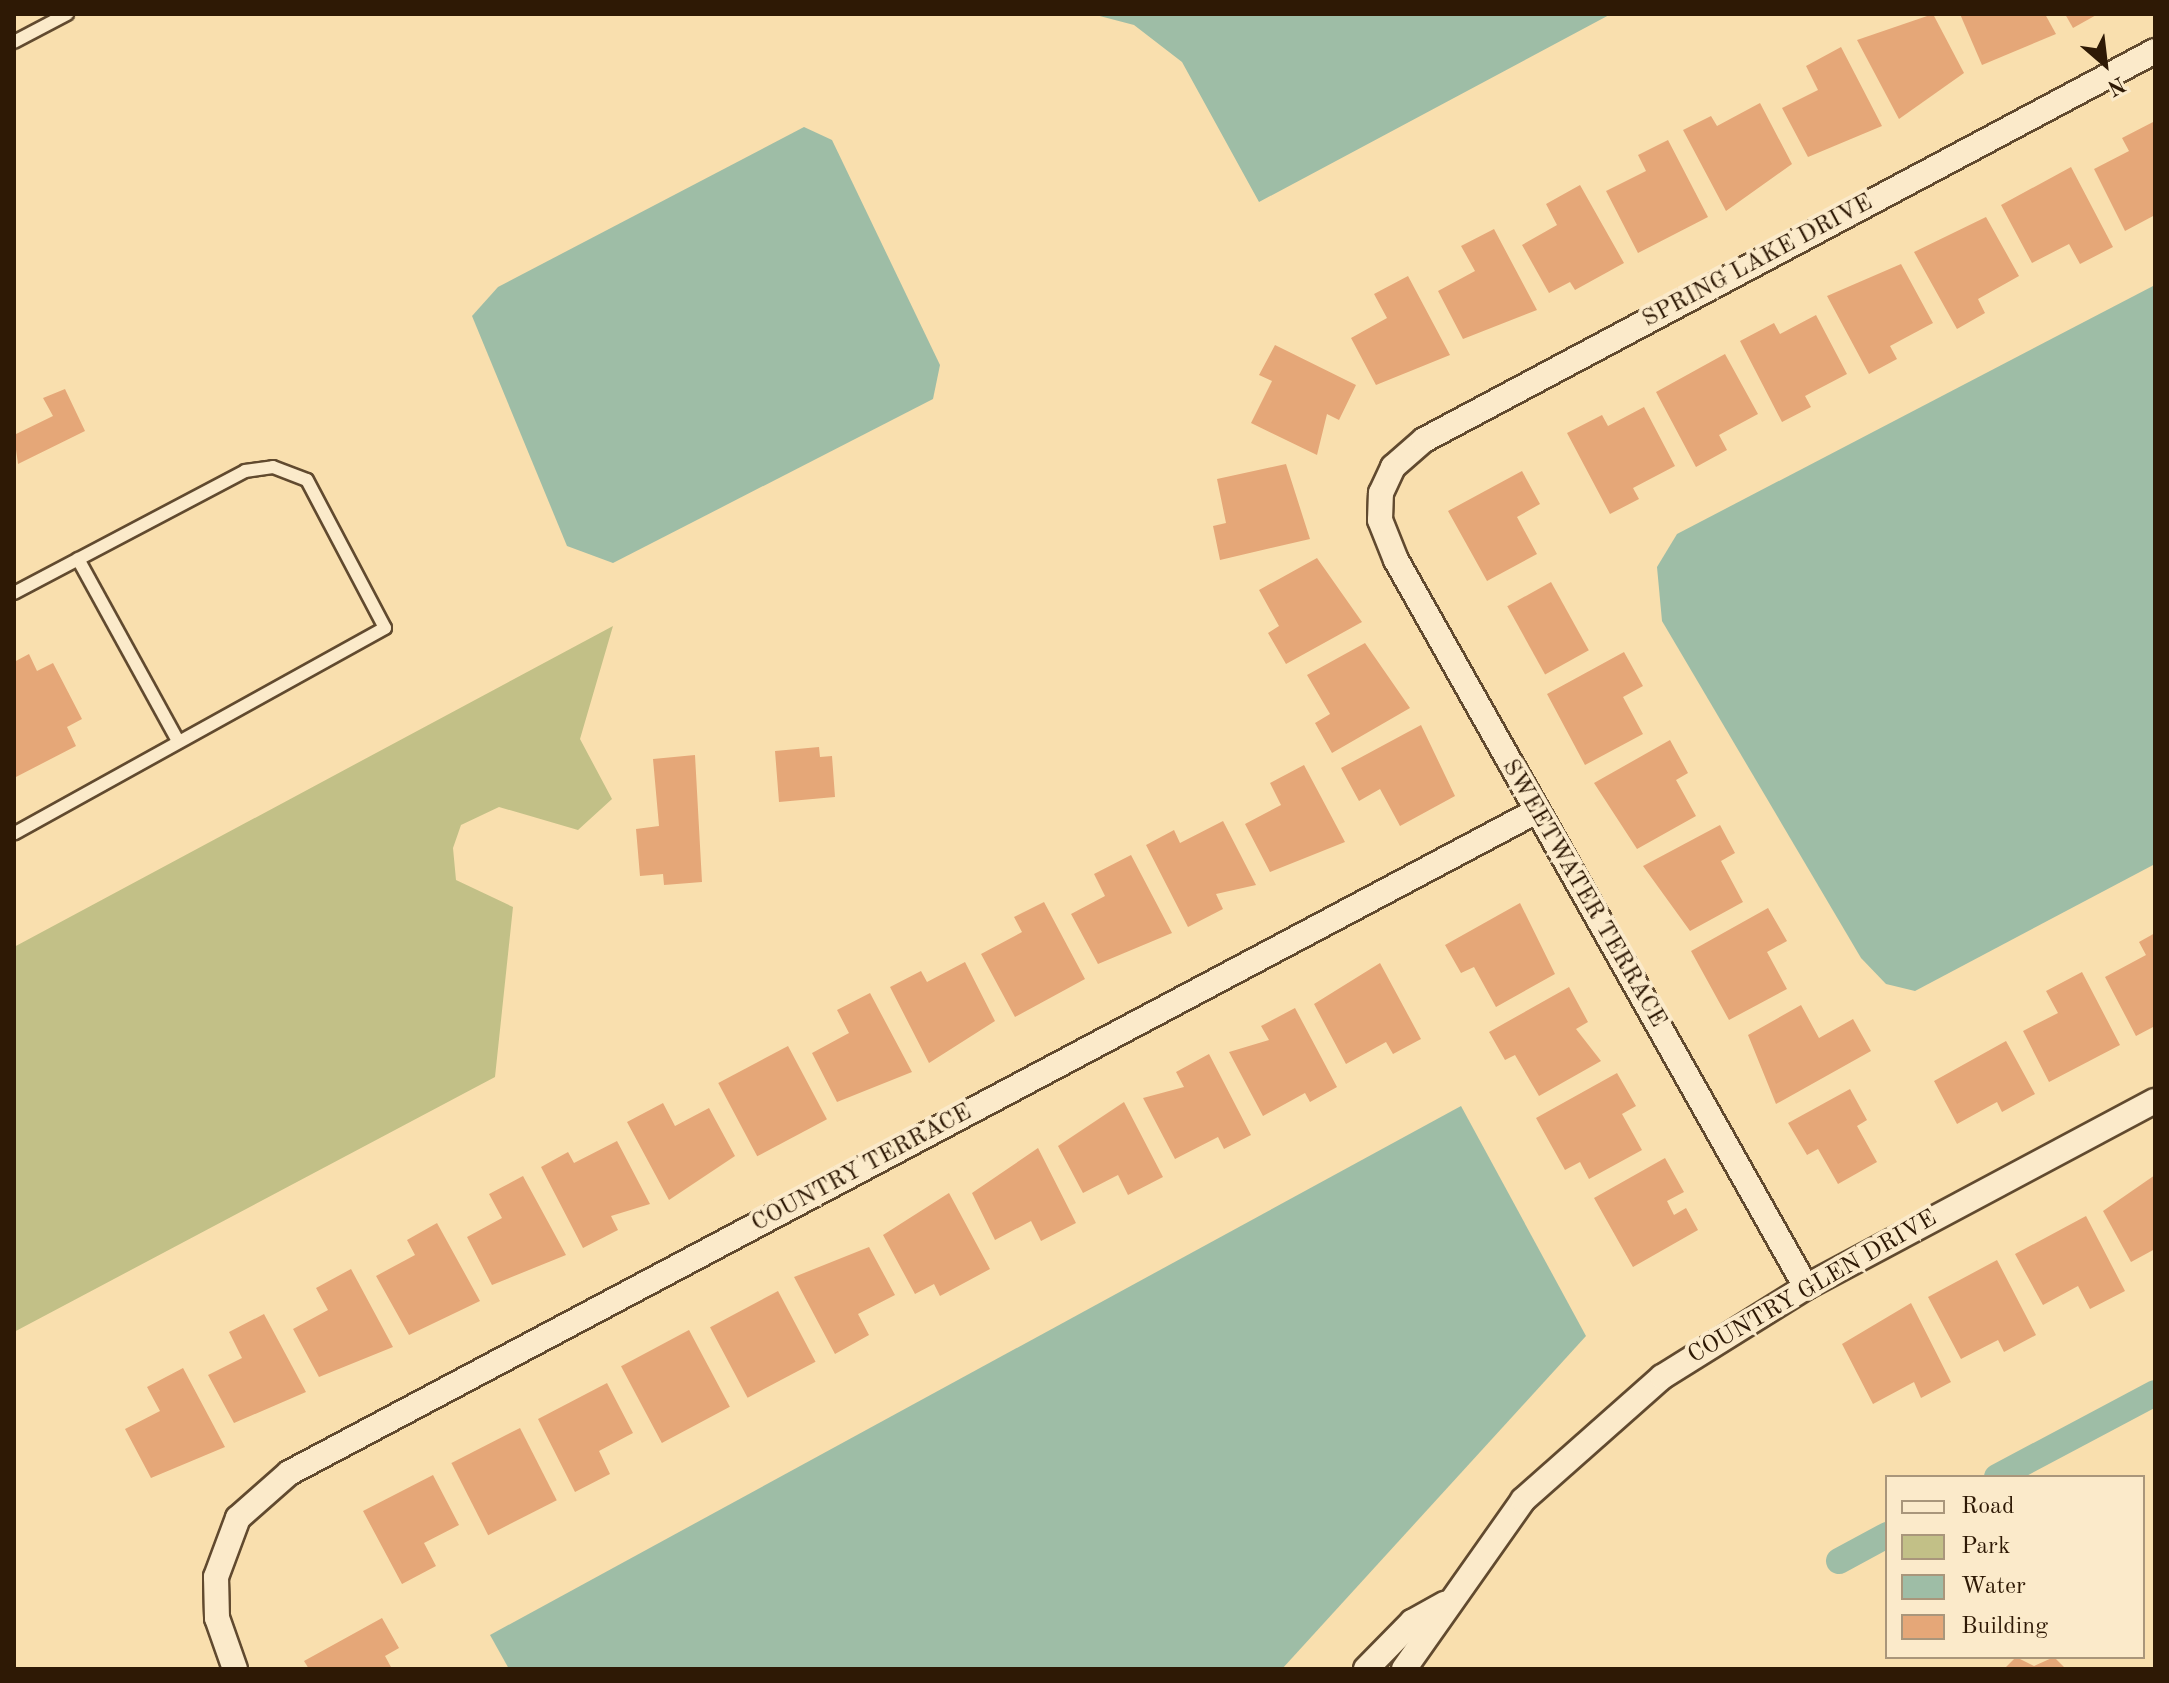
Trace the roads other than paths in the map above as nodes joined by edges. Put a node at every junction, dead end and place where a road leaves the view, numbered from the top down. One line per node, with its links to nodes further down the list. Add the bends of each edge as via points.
1 (67, 14): 2 (lane)
2 (14, 42)
3 (2155, 51): 4 (street, SPRING LAKE DRIVE, via 1424,440 1393,467)
4 (1381, 493): 8 (street, SWEETWATER TERRACE, via 1384,536)
5 (78, 559): 6 (lane); 7 (lane); 7 (lane, via 245,471 291,469 307,480 385,628)
6 (14, 593)
7 (178, 741): 9 (lane)
8 (1535, 812): 11 (street, SWEETWATER TERRACE); 13 (street, COUNTRY TERRACE, via 289,1473 238,1518 221,1558 217,1618)
9 (14, 834)
10 (2155, 1101): 11 (street, COUNTRY GLEN DRIVE)
11 (1806, 1287): 12 (street, COUNTRY GLEN DRIVE, via 1662,1377 1575,1448 1523,1500)
12 (1451, 1601): 14 (street, COUNTRY GLEN DRIVE, via 1412,1622); 15 (street, COUNTRY GLEN DRIVE)
13 (235, 1669)
14 (1366, 1669)
15 (1404, 1669)

